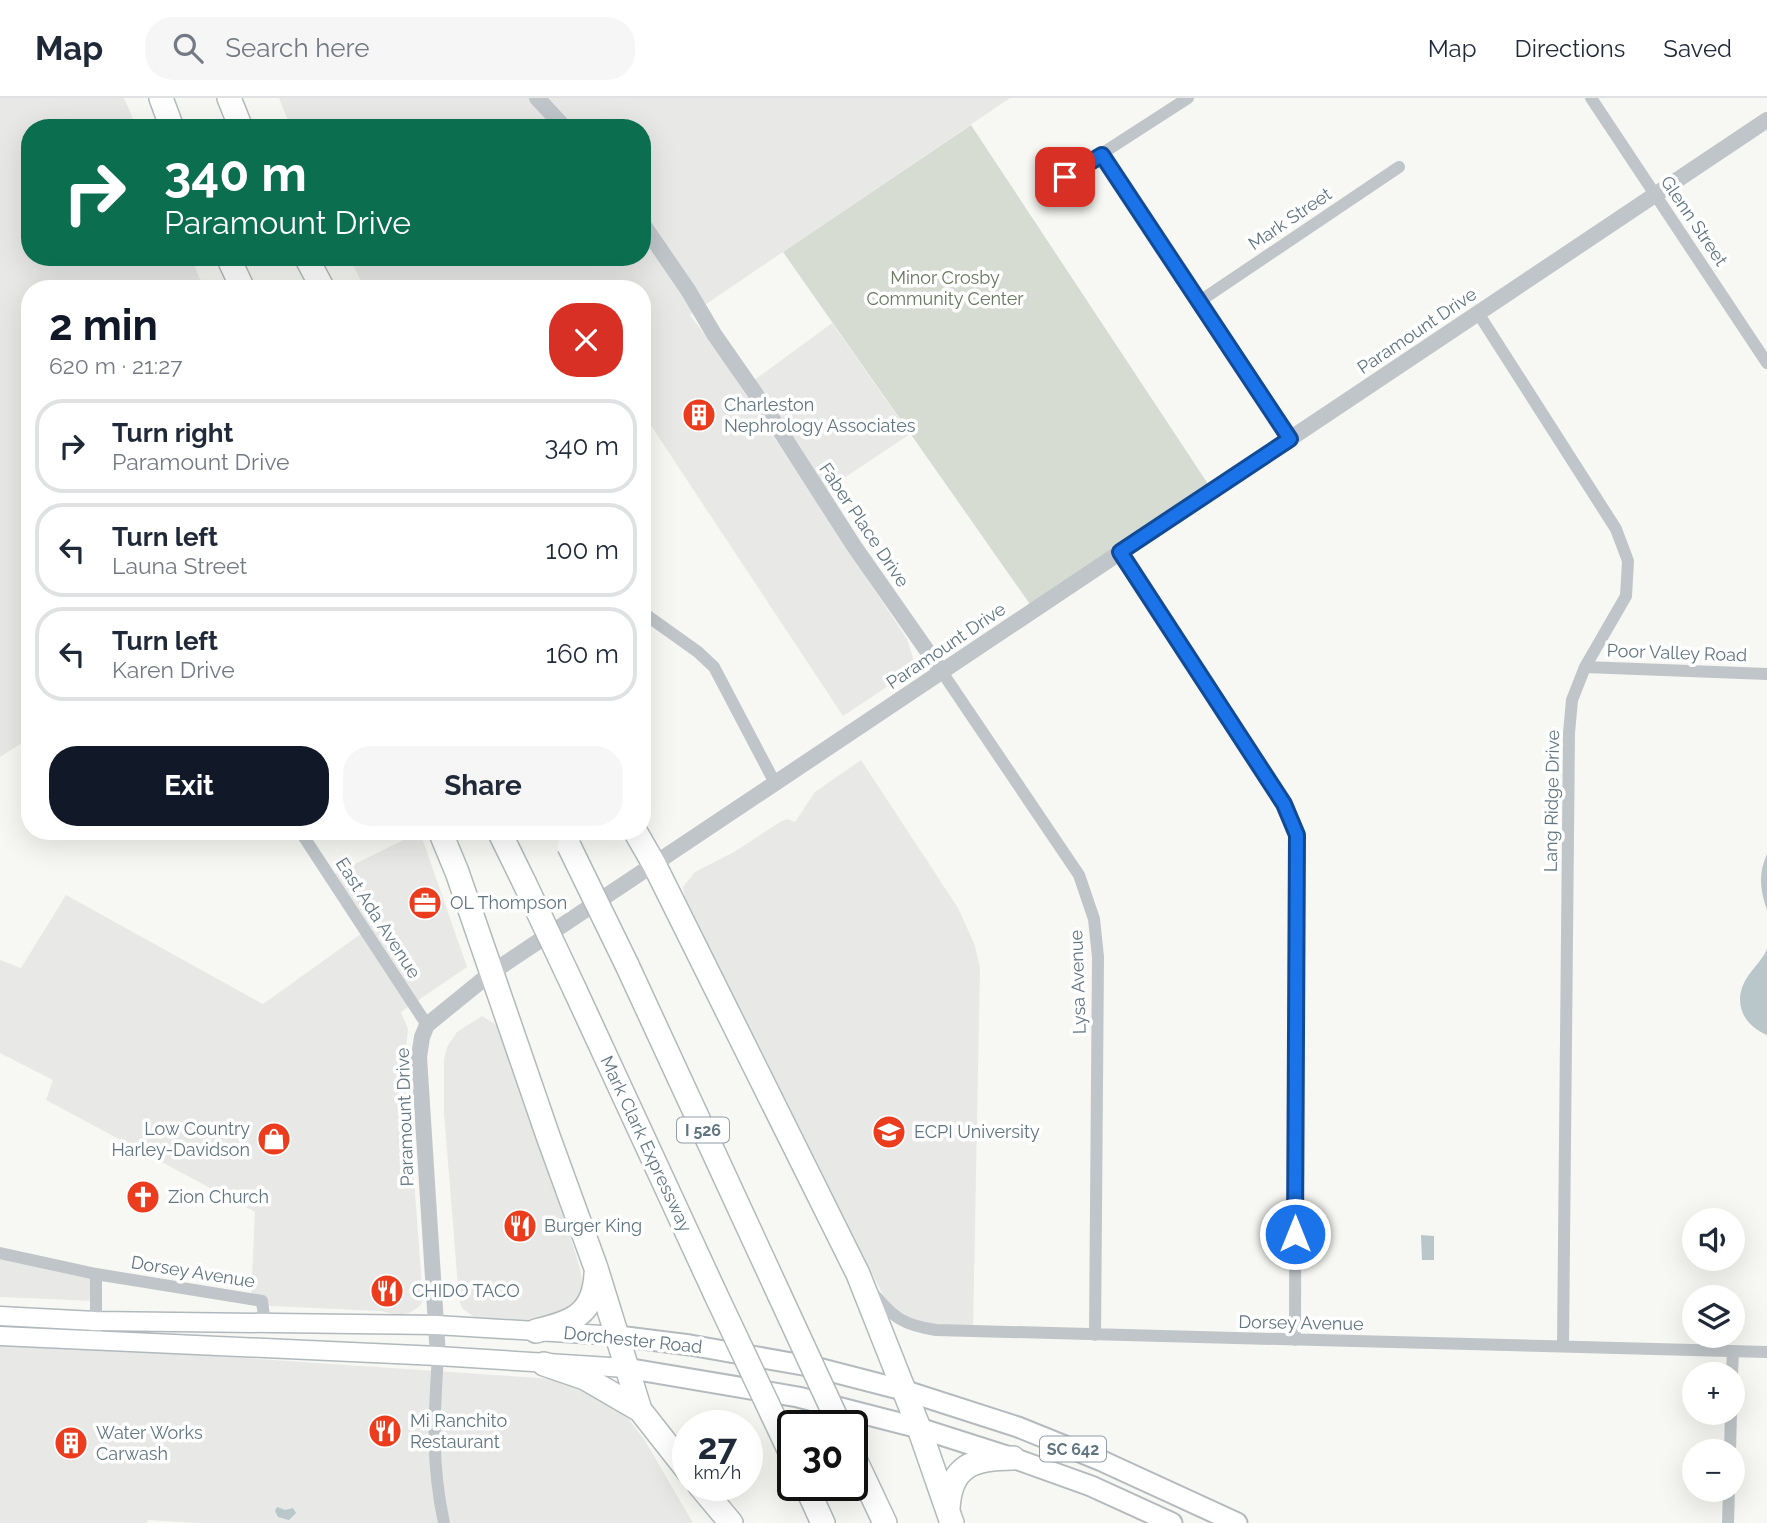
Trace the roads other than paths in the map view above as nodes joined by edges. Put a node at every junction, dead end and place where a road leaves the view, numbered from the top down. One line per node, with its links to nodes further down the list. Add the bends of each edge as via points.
1 (161, 98): 6 (highway)
2 (229, 98): 7 (highway)
3 (537, 98): 8 (street)
4 (1188, 98): 10 (street)
5 (1591, 98): 13 (street, Glenn Street)
6 (169, 119)
7 (238, 119)
8 (557, 119)
9 (1767, 120): 13 (street, Paramount Drive)
10 (1102, 155): 12 (street); 15 (street)
11 (1399, 167): 15 (street, Mark Street)
12 (1046, 189)
13 (1655, 195): 16 (street, Paramount Drive); 17 (street, Glenn Street)
14 (651, 236): 22 (street, Faber Place Drive, via 853,546)
15 (1200, 301): 18 (street)
16 (1478, 313): 18 (street, Paramount Drive); 21 (street, Lang Ridge Drive, via 1616,529 1628,561 1626,596)
17 (1767, 363)
18 (1290, 439): 19 (street, Paramount Drive)
19 (1120, 552): 22 (street, Paramount Drive); 46 (street, via 1284,804 1297,835)
20 (651, 618): 24 (street, via 713,667)
21 (1585, 667): 23 (street, Poor Valley Road); 47 (street, Lang Ridge Drive, via 1573,700 1570,733)
22 (942, 672): 24 (street, Paramount Drive); 42 (street, Lysa Avenue, via 1079,875 1094,919 1098,957)
23 (1767, 674)
24 (775, 783): 30 (street, Paramount Drive)
25 (306, 840): 32 (street, East Ada Avenue)
26 (444, 840): 31 (highway)
27 (503, 840): 57 (highway, Mark Clark Expressway, bridge)
28 (566, 840): 56 (highway, I 526, bridge)
29 (640, 840): 30 (highway)
30 (654, 864): 31 (street, Paramount Drive); 36 (highway)
31 (491, 973): 32 (street, Paramount Drive); 34 (highway)
32 (426, 1025): 40 (street, Paramount Drive, via 419,1057)
33 (0, 1253): 35 (street, Dorsey Avenue)
34 (596, 1268): 41 (highway, via 595,1291 588,1306 562,1324); 44 (highway)
35 (96, 1274): 38 (street); 39 (street, Dorsey Avenue, via 261,1301)
36 (858, 1274): 42 (street, Dorsey Avenue, via 895,1318 915,1327); 54 (highway)
37 (0, 1316): 38 (main road, Dorchester Road / SC 642)
38 (94, 1321): 39 (main road, Dorchester Road / SC 642); 45 (street)
39 (265, 1324): 40 (main road, Dorchester Road / SC 642)
40 (436, 1325): 41 (main road, Dorchester Road / SC 642); 50 (street, Paramount Drive)
41 (536, 1331): 44 (main road, Dorchester Road / SC 642)
42 (1095, 1335): 46 (street, Dorsey Avenue)
43 (0, 1336): 45 (main road, Dorchester Road / SC 642)
44 (618, 1336): 53 (highway); 54 (main road, Dorchester Road / SC 642, via 814,1367)
45 (96, 1340): 50 (main road, Dorchester Road / SC 642)
46 (1295, 1340): 47 (street, Dorsey Avenue)
47 (1563, 1346): 48 (street, Dorsey Avenue)
48 (1733, 1351): 49 (street, Dorsey Avenue); 51 (street)
49 (1767, 1352)
50 (438, 1356): 52 (main road, Dorchester Road / SC 642); 66 (street, via 433,1450)
51 (1733, 1362)
52 (544, 1364): 53 (main road, Dorchester Road / SC 642); 55 (highway, via 585,1378)
53 (626, 1368): 55 (highway); 58 (main road, Dorchester Road / SC 642, via 797,1397)
54 (903, 1390): 58 (highway); 71 (main road, Dorchester Road / SC 642, via 1018,1427)
55 (640, 1410): 59 (highway)
56 (833, 1410)
57 (777, 1424)
58 (919, 1428): 60 (main road, Dorchester Road / SC 642); 65 (highway)
59 (672, 1451)
60 (1013, 1458): 65 (highway, via 972,1462 962,1471 949,1491); 70 (main road, Dorchester Road / SC 642, via 1091,1486)
61 (868, 1487): 69 (highway)
62 (713, 1501): 67 (highway)
63 (813, 1501): 68 (highway)
64 (1729, 1502): 72 (street)
65 (950, 1518)
66 (444, 1523)
67 (731, 1523)
68 (823, 1523)
69 (885, 1523)
70 (1172, 1523)
71 (1237, 1523)
72 (1728, 1523)

